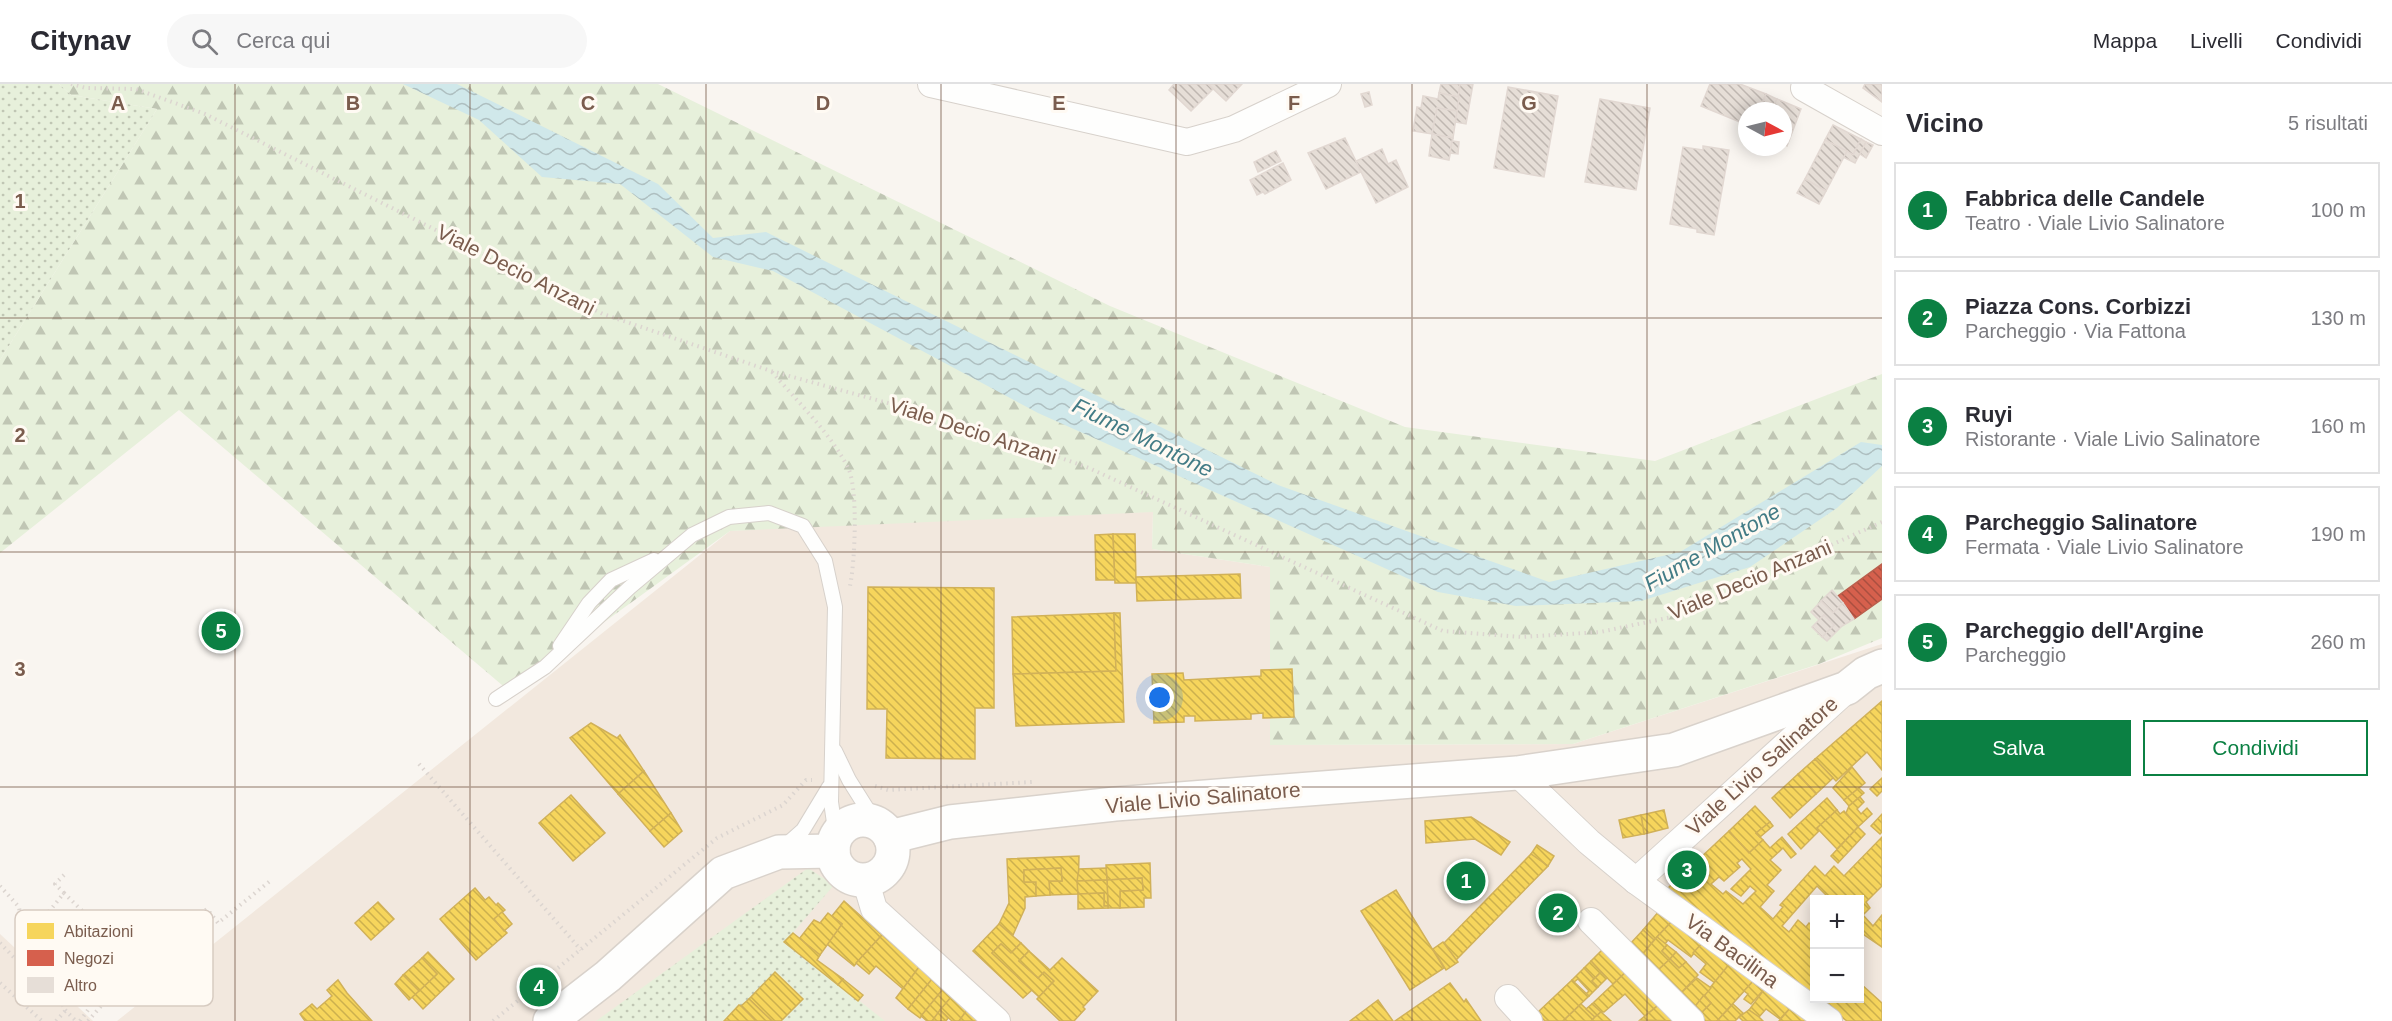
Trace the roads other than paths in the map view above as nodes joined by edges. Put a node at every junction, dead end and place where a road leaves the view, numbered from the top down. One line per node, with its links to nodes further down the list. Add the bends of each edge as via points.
1 (931, 84): 2 (street, via 1187,141 1234,129)
2 (1328, 84)
3 (1802, 85): 4 (street)
4 (1882, 132)
5 (1869, 678): 8 (main road, Viale Livio Salinatore, via 1674,750); 14 (street, Viale Livio Salinatore)
6 (496, 699): 7 (lane, via 545,667 589,603 611,580 672,552 692,535 729,517 770,513 803,526 825,561 835,607)
7 (833, 746): 9 (lane); 10 (lane, via 849,780)
8 (1517, 773): 10 (main road, Viale Livio Salinatore, via 1115,804); 14 (street)
9 (832, 780): 11 (lane); 12 (lane, via 803,830)
10 (883, 830): 11 (main road, via 867,820 849,823); 13 (main road, via 892,856 874,877)
11 (835, 844): 12 (main road); 13 (main road, via 840,868 855,879)
12 (779, 852): 17 (main road, via 723,873 608,976)
13 (865, 879): 18 (street, via 874,909)
14 (1636, 881): 21 (street, Via Bacilina)
15 (1591, 921): 20 (street)
16 (1508, 998): 19 (street)
17 (550, 1021)
18 (997, 1021)
19 (1529, 1021)
20 (1691, 1021)
21 (1829, 1021)

